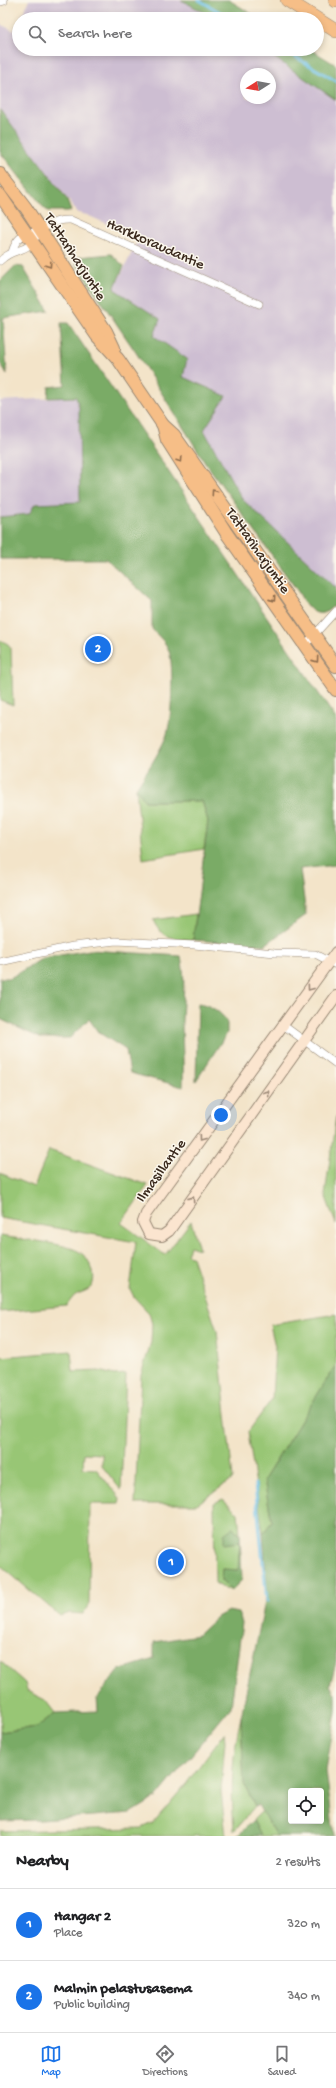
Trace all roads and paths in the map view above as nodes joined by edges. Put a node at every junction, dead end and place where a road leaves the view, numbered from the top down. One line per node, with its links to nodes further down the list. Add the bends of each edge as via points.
1 (287, 0): 2 (highway)
2 (306, 12)
3 (324, 23): 4 (highway)
4 (336, 31)
5 (0, 174): 7 (main road, Tattariharjuntie)
6 (0, 195): 8 (main road, Tattariharjuntie)
7 (40, 230): 8 (street, Harkkoraudantie); 8 (street); 11 (street, Harkkoraudantie, via 55,221 71,220); 12 (main road, Tattariharjuntie, via 106,331)
8 (31, 238): 9 (street, Harkkoraudantie, via 21,251); 9 (street, via 15,242); 12 (main road, Tattariharjuntie, one-way to 12, via 98,336)
9 (12, 252): 10 (street)
10 (0, 261)
11 (259, 304)
12 (118, 359): 13 (main road, Tattariharjuntie)
13 (163, 425): 15 (main road, Tattariharjuntie, one-way to 13, via 174,435); 16 (main road, Tattariharjuntie, one-way to 16, via 167,440 227,534)
14 (336, 611): 15 (street)
15 (314, 636): 16 (street); 17 (main road, Tattariharjuntie)
16 (305, 645): 18 (main road, Tattariharjuntie, one-way to 18)
17 (336, 666)
18 (336, 690)
19 (336, 952): 21 (main road, Ilmasillantie)
20 (0, 962): 21 (street, via 73,946 116,941 315,954)
21 (333, 963): 23 (main road, Ilmasillantie, one-way to 23)
22 (336, 996): 24 (main road, Ilmasillantie)
23 (283, 1025): 24 (street); 24 (main road, Ilmasillantie, one-way to 24, via 146,1214 143,1222 149,1234 162,1236 169,1231)
24 (304, 1040): 25 (street)
25 (336, 1064)

